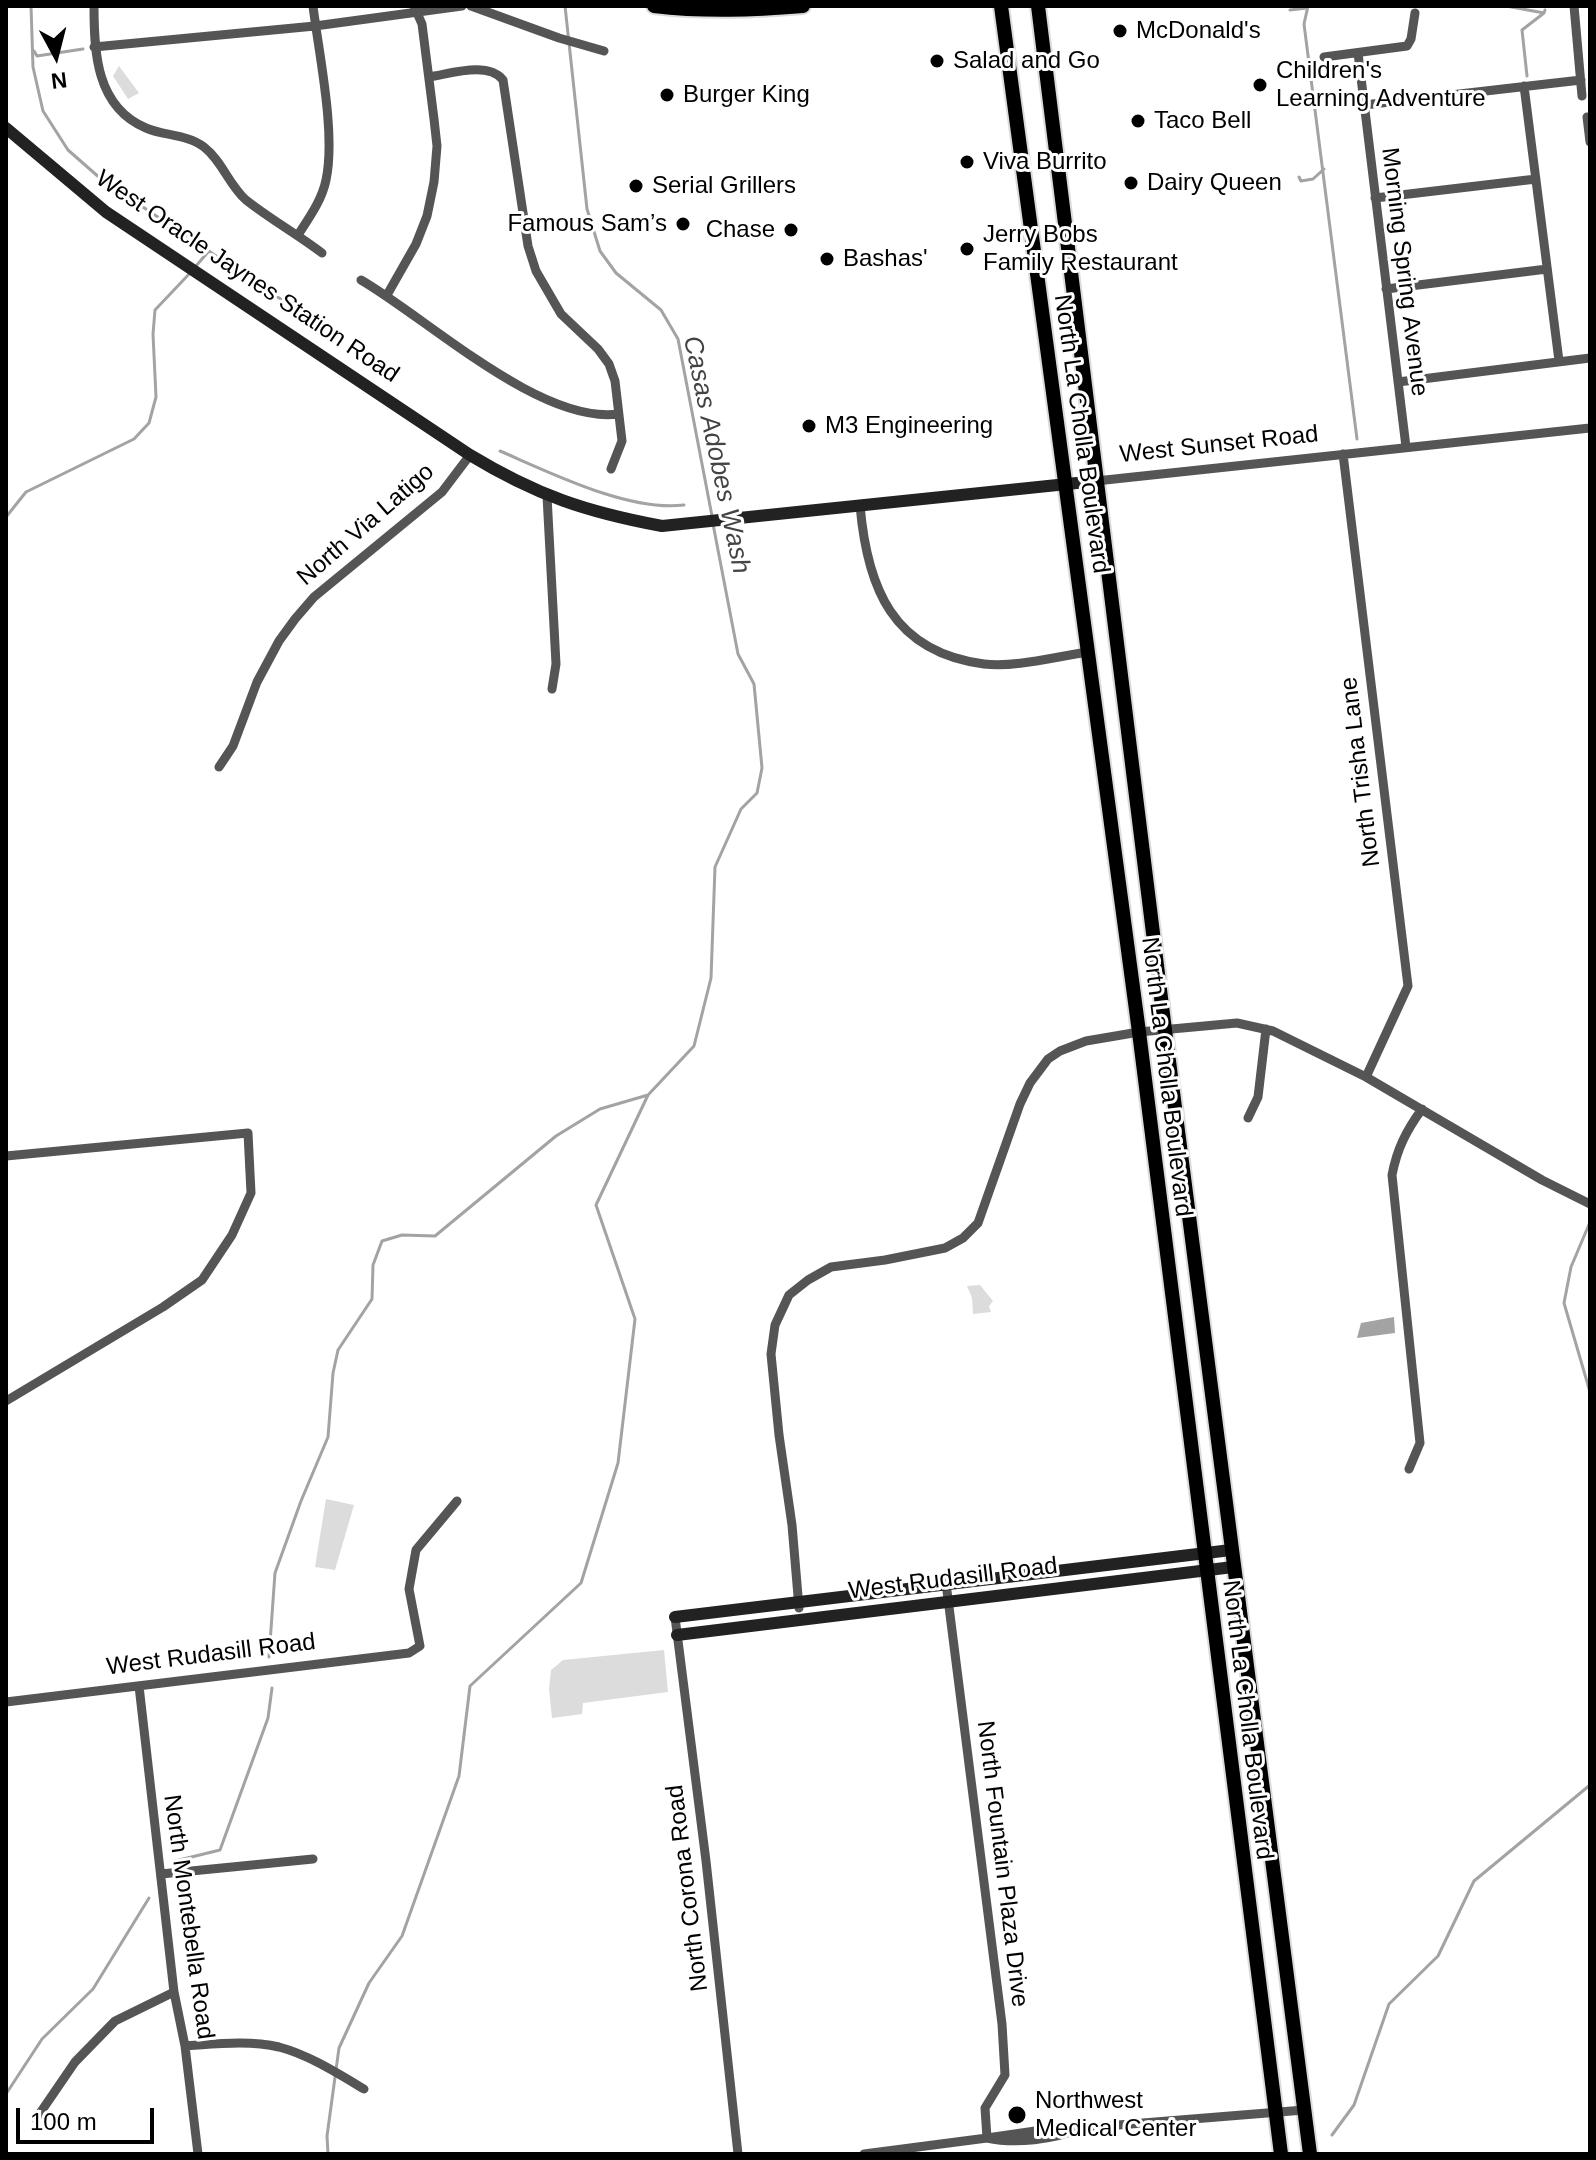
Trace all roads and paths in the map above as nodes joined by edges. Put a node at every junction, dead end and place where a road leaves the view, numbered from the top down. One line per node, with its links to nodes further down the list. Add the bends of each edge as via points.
1 (94, 6): 13 (street)
2 (313, 6): 12 (street)
3 (462, 6): 10 (street)
4 (471, 6): 14 (street)
5 (654, 6): 6 (main road, via 708,11)
6 (803, 6)
7 (1001, 6): 43 (main road, North La Cholla Boulevard)
8 (1038, 6): 42 (main road, North La Cholla Boulevard)
9 (1574, 6): 18 (street)
10 (415, 8): 12 (street); 17 (street)
11 (1415, 13): 15 (street, via 1407,46)
12 (315, 26): 13 (street); 27 (street, via 328,164 319,201)
13 (94, 47): 27 (street, via 102,83 119,109 146,128 198,142 244,198)
14 (604, 51)
15 (1358, 53): 16 (street); 21 (street, Morning Spring Avenue)
16 (1324, 57)
17 (429, 77): 32 (street, via 437,146 429,204 416,244); 36 (street, via 499,70 536,271 561,314 609,364)
18 (1581, 80): 19 (street); 20 (street)
19 (1524, 86): 21 (street); 25 (street)
20 (1582, 96)
21 (1364, 105): 26 (street, Morning Spring Avenue)
22 (1587, 117): 24 (street)
23 (6, 128): 40 (street, West Oracle Jaynes Station Road, via 106,212)
24 (1590, 142)
25 (1536, 179): 26 (street); 29 (street)
26 (1375, 198): 31 (street, Morning Spring Avenue)
27 (298, 235): 28 (street)
28 (322, 253)
29 (1547, 269): 31 (street); 34 (street)
30 (361, 280): 32 (street)
31 (1386, 289): 35 (street, Morning Spring Avenue)
32 (387, 295): 36 (street, via 519,386 591,414)
33 (1590, 358): 34 (street)
34 (1559, 361): 35 (street)
35 (1398, 382): 38 (street, Morning Spring Avenue)
36 (618, 414): 41 (street, via 622,441)
37 (1590, 428): 38 (street, West Sunset Road)
38 (1406, 447): 39 (street, West Sunset Road)
39 (1343, 454): 42 (street, West Sunset Road); 52 (street, North Trisha Lane, via 1408,986)
40 (470, 455): 44 (street); 48 (street, North Via Latigo, via 442,492 314,597 295,619 257,682 233,746)
41 (611, 469)
42 (1096, 481): 43 (street, West Sunset Road); 50 (main road, North La Cholla Boulevard)
43 (1065, 484): 45 (street, West Sunset Road); 46 (main road, North La Cholla Boulevard)
44 (547, 496): 45 (street, West Sunset Road, via 662,526); 47 (street, via 556,664)
45 (860, 505): 46 (street, via 873,579 890,614 917,640 952,657 986,664)
46 (1089, 652): 51 (main road, North La Cholla Boulevard)
47 (552, 689)
48 (219, 767)
49 (1266, 1029): 50 (street, via 1237,1023); 52 (street); 54 (street, via 1265,1072)
50 (1165, 1030): 51 (street); 60 (main road, North La Cholla Boulevard)
51 (1139, 1032): 61 (main road, North La Cholla Boulevard); 65 (street, via 1086,1041 1048,1059 1020,1104 978,1223 963,1238 945,1248 831,1267 789,1295 775,1325 771,1354)
52 (1366, 1077): 53 (street)
53 (1422, 1109): 56 (street); 58 (street, via 1397,1149 1392,1175 1420,1443)
54 (1248, 1118)
55 (6, 1156): 57 (street, via 248,1133 251,1193 232,1235 202,1280)
56 (1590, 1204)
57 (6, 1401)
58 (1409, 1469)
59 (457, 1501): 68 (street, West Rudasill Road, via 416,1550 409,1589 420,1646 409,1653)
60 (1231, 1550): 61 (street, West Rudasill Road); 62 (main road, North La Cholla Boulevard)
61 (1203, 1554): 63 (main road, North La Cholla Boulevard); 65 (street, West Rudasill Road)
62 (1233, 1567): 63 (street, West Rudasill Road); 75 (main road, North La Cholla Boulevard)
63 (1206, 1571): 64 (street, West Rudasill Road); 76 (main road, North La Cholla Boulevard)
64 (948, 1596): 67 (street, West Rudasill Road); 78 (street, North Fountain Plaza Drive, via 1004,2053 1005,2075 985,2108)
65 (799, 1605): 66 (street, West Rudasill Road)
66 (675, 1617): 67 (street, North Corona Road)
67 (677, 1635): 80 (street, North Corona Road)
68 (139, 1686): 69 (street, West Rudasill Road); 71 (street, North Montebella Road)
69 (6, 1702)
70 (313, 1859): 71 (street)
71 (161, 1874): 72 (street, North Montebella Road)
72 (174, 1992): 73 (street, North Montebella Road); 77 (street, via 115,2021 75,2062)
73 (185, 2046): 74 (street, via 235,2042 279,2047); 79 (street, North Montebella Road)
74 (364, 2089)
75 (1304, 2110): 76 (street); 83 (main road, North La Cholla Boulevard)
76 (1276, 2113): 78 (street, via 1063,2127); 82 (main road, North La Cholla Boulevard)
77 (36, 2119)
78 (987, 2138): 81 (street)
79 (198, 2154)
80 (738, 2154)
81 (864, 2154)
82 (1281, 2154)
83 (1310, 2154)

